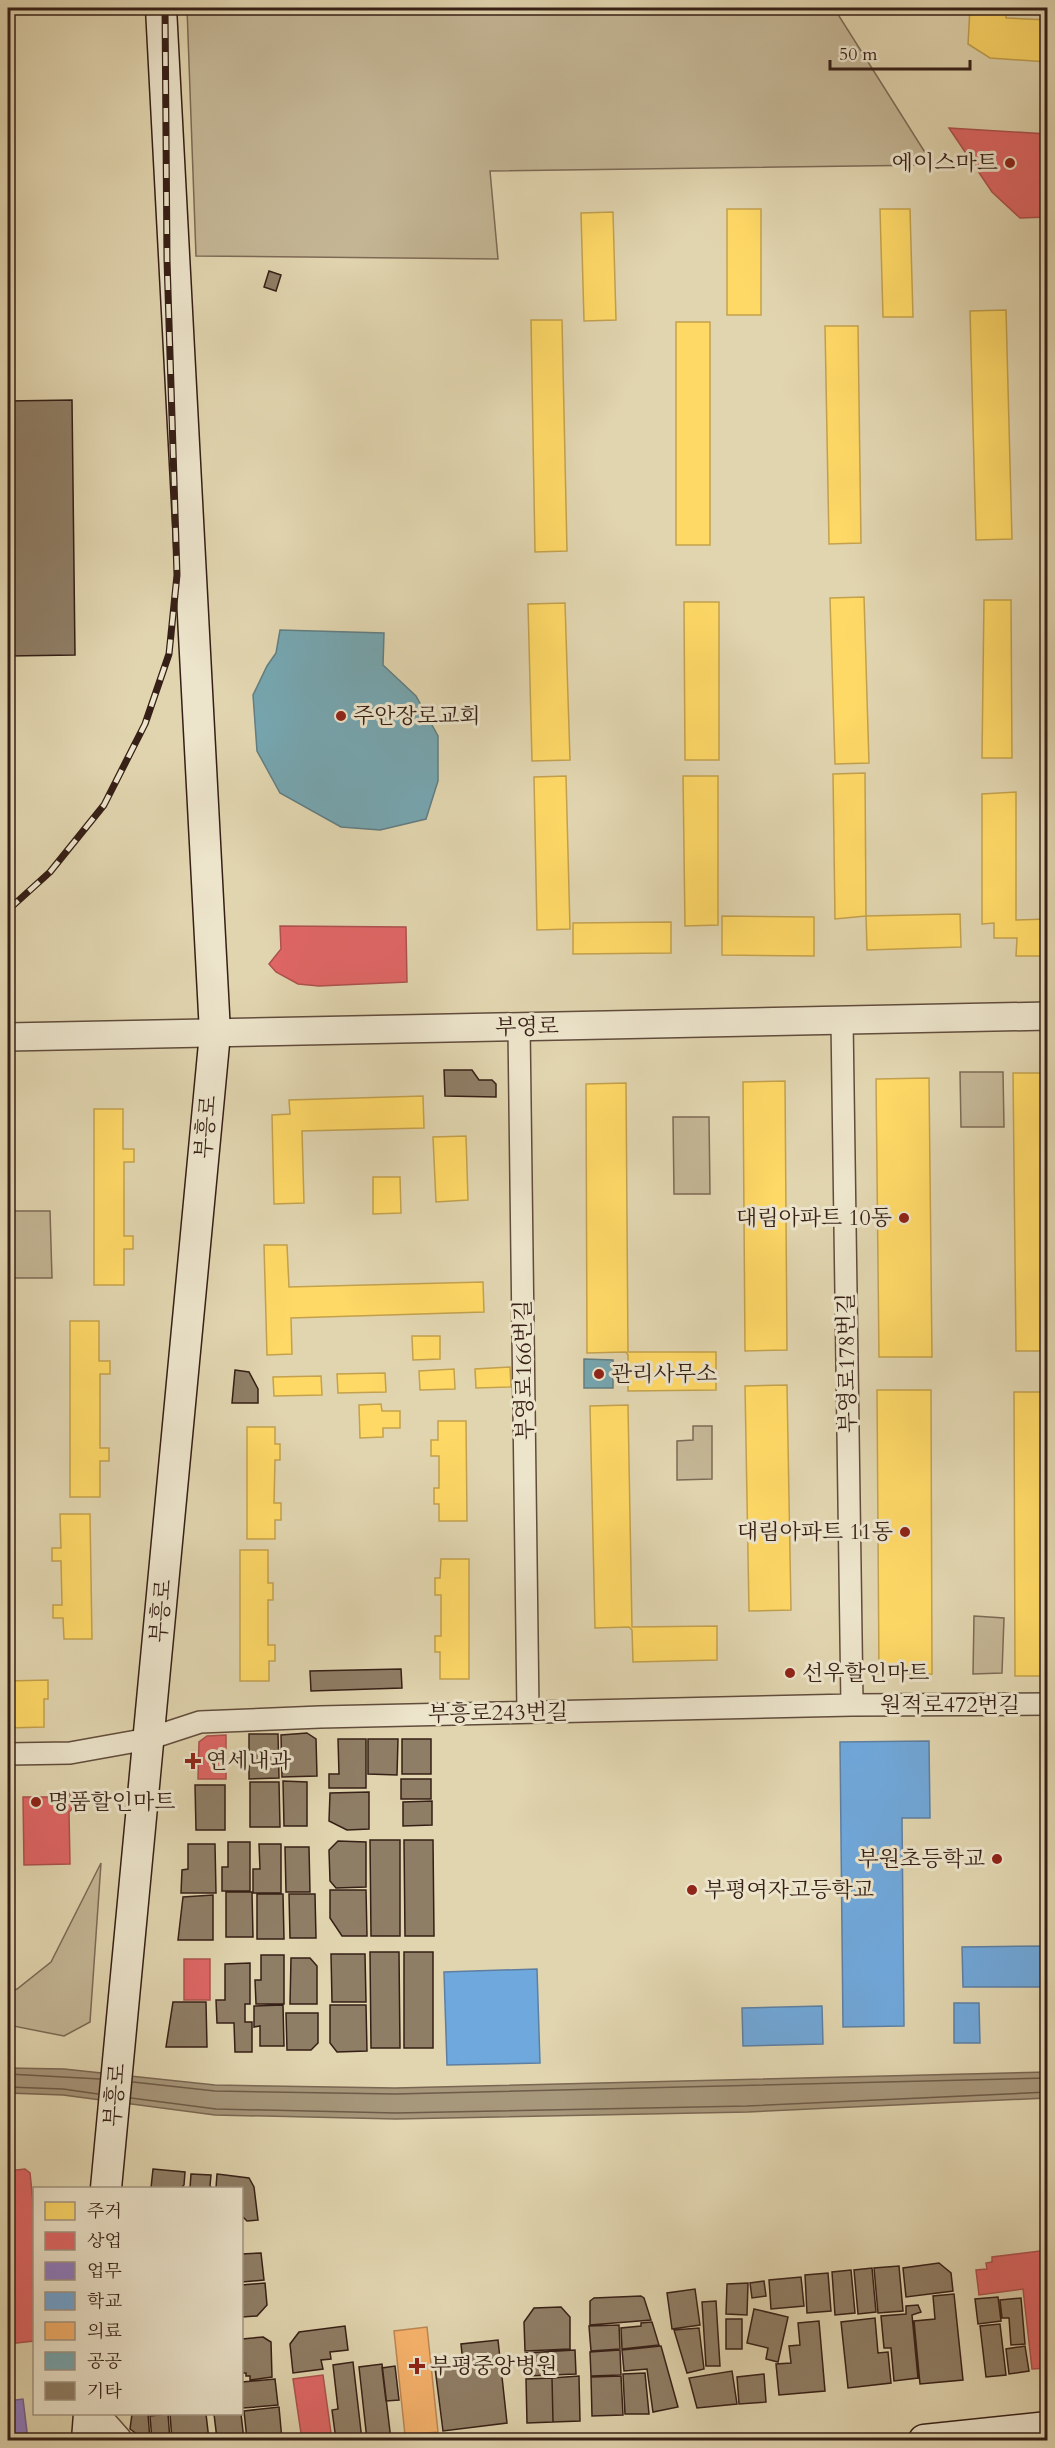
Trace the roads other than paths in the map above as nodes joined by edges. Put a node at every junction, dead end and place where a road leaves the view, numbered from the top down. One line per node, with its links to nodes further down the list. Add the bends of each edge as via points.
1 (161, 8): 5 (main road, 부흥로)
2 (1047, 1016): 3 (street, 부영로)
3 (842, 1020): 4 (street, 부영로); 8 (street, 부영로178번길)
4 (519, 1027): 5 (street, 부영로); 9 (street, 부영로166번길)
5 (215, 1033): 6 (street, 부영로); 10 (main road, 부흥로)
6 (8, 1037)
7 (1047, 1704): 8 (street, 원적로472번길)
8 (852, 1705): 9 (street, 부흥로243번길)
9 (528, 1712): 10 (street, 부흥로243번길, via 200,1722)
10 (148, 1739): 11 (street, 부흥로243번길, via 70,1753); 12 (main road, 부흥로)
11 (8, 1754)
12 (106, 2187)
13 (89, 2415): 17 (main road)
14 (96, 2415): 18 (street)
15 (1047, 2427): 16 (main road)
16 (983, 2437): 19 (main road)
17 (87, 2440)
18 (118, 2440)
19 (924, 2440)

